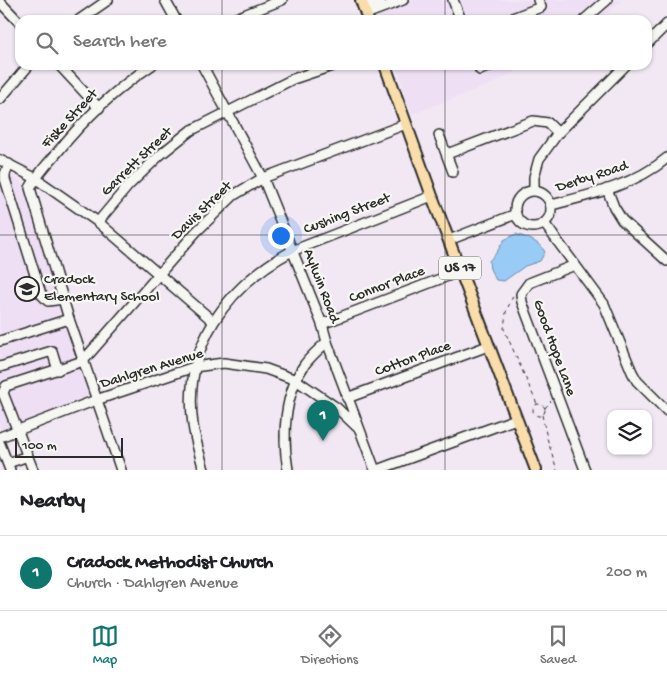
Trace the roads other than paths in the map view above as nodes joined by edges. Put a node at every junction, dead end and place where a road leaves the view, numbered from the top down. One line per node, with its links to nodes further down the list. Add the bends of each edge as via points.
1 (108, 0): 11 (street)
2 (165, 0): 12 (street)
3 (282, 0): 13 (street)
4 (380, 0): 10 (street)
5 (403, 0): 10 (street)
6 (453, 0): 14 (street)
7 (538, 0): 15 (street, via 541,7)
8 (607, 0): 16 (street)
9 (0, 2): 17 (street)
10 (365, 10)
11 (86, 15)
12 (173, 15)
13 (244, 15)
14 (459, 15)
15 (520, 15)
16 (590, 15)
17 (15, 18)
18 (667, 24): 19 (street)
19 (652, 39)
20 (24, 70): 27 (street)
21 (64, 70): 28 (street)
22 (144, 70): 28 (street, Fiske Street, via 124,83)
23 (205, 70): 29 (street, Aylwin Road)
24 (320, 70): 29 (street, Garrett Street, via 293,79)
25 (387, 70): 30 (main road, US 17)
26 (621, 70): 31 (street)
27 (0, 99)
28 (99, 108): 38 (street, Fiske Street, via 78,127)
29 (227, 111): 39 (street, Aylwin Road); 45 (street, Garrett Street, via 190,131 160,155)
30 (406, 124): 39 (street, Davis Street); 42 (main road, US 17)
31 (558, 132): 33 (street, via 548,123 533,121); 41 (street, via 540,159)
32 (439, 135): 33 (street)
33 (446, 154): 37 (street)
34 (667, 158): 40 (street, Derby Road, via 646,172)
35 (0, 160): 36 (street)
36 (9, 164): 38 (street); 53 (street, via 5,179 40,294 48,301)
37 (453, 172)
38 (36, 178): 45 (street); 53 (street, via 30,188)
39 (263, 178): 48 (street, Aylwin Road); 52 (street, Davis Street, via 234,195)
40 (607, 189): 43 (street, Derby Road); 49 (street, via 622,220)
41 (534, 190): 43 (street, Derby Road, via 545,195); 44 (street, Derby Road, via 519,198)
42 (432, 196): 47 (main road, US 17); 48 (street, Cushing Street)
43 (551, 205): 46 (street, Derby Road, via 550,215)
44 (516, 214): 46 (street, via 527,226); 47 (street)
45 (98, 222): 52 (street)
46 (544, 223): 50 (street)
47 (449, 240): 51 (main road, US 17)
48 (292, 251): 55 (street, Cushing Street, via 250,279 229,299); 56 (street, Aylwin Road)
49 (667, 261)
50 (575, 265): 67 (street, via 604,304 637,381); 80 (street, Good Hope Lane, via 529,283 521,294)
51 (461, 271): 56 (street, Connor Place); 59 (main road, US 17)
52 (159, 275): 55 (street); 60 (street, Davis Street)
53 (64, 299): 54 (street)
54 (70, 319): 57 (street); 60 (street)
55 (213, 321): 62 (street, Cushing Street)
56 (322, 324): 58 (street, Aylwin Road)
57 (0, 341)
58 (327, 342): 64 (street, via 305,364); 65 (street, Aylwin Road)
59 (488, 346): 65 (street, Cotton Place); 68 (main road, US 17)
60 (83, 362): 63 (street); 66 (street)
61 (0, 367): 63 (street, via 52,351)
62 (194, 367): 64 (street, Dahlgren Avenue, via 224,363 266,369); 66 (street, Dahlgren Avenue); 76 (street, Cushing Street, via 191,391 193,426)
63 (58, 370): 70 (street, via 6,386 4,393)
64 (296, 380): 69 (street, Dahlgren Avenue, via 337,408); 77 (street, via 285,430)
65 (347, 398): 69 (street, Aylwin Road)
66 (96, 400): 70 (street, Dahlgren Avenue); 75 (street)
67 (667, 411)
68 (516, 419): 78 (street); 79 (main road, US 17)
69 (359, 429): 78 (street, Aylwin Road)
70 (18, 430): 71 (street, Dahlgren Avenue); 72 (street)
71 (0, 438): 73 (street)
72 (28, 456): 73 (street); 74 (street)
73 (9, 467)
74 (33, 470)
75 (121, 470)
76 (204, 470)
77 (288, 470)
78 (376, 470)
79 (536, 470)
80 (585, 470)

